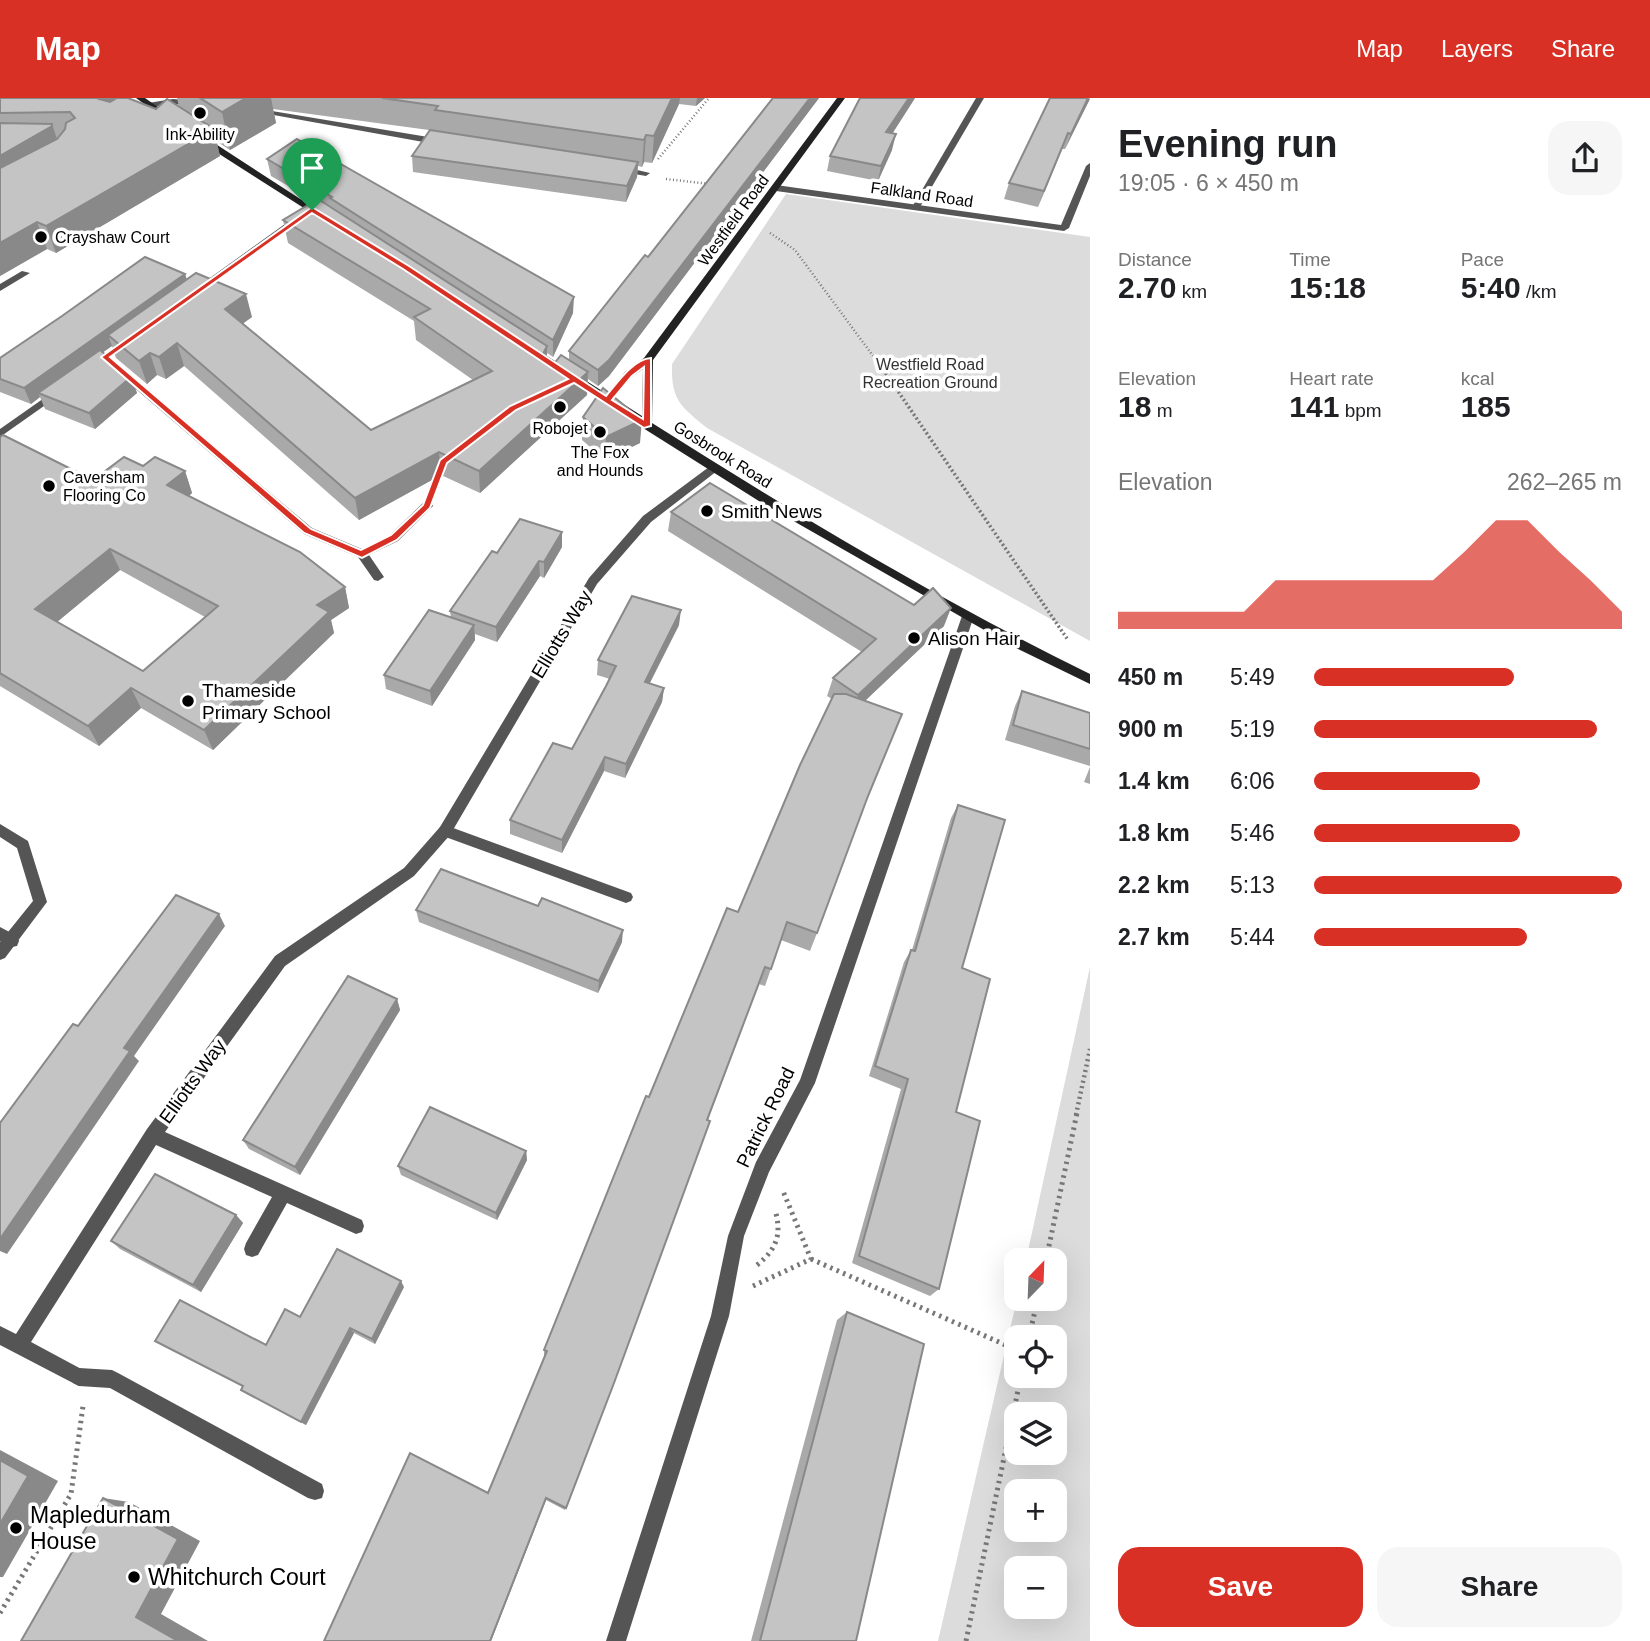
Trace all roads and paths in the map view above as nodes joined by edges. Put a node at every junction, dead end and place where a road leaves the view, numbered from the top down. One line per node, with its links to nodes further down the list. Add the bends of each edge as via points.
1 (709, 98): 13 (path)
2 (841, 98): 15 (street, Westfield Road)
3 (980, 98): 16 (street)
4 (143, 101): 5 (street); 7 (street); 8 (street)
5 (206, 104)
6 (241, 108): 10 (street)
7 (130, 114)
8 (174, 121)
9 (195, 135): 17 (street)
10 (456, 144)
11 (1090, 166): 16 (street, Falkland Road, via 1064,228)
12 (605, 167): 13 (street)
13 (646, 173): 14 (path, via 643,178)
14 (721, 187)
15 (776, 188): 16 (street, Falkland Road); 19 (street, Westfield Road)
16 (916, 207)
17 (312, 210): 18 (street); 22 (street)
18 (335, 224)
19 (748, 226): 25 (street, Westfield Road); 35 (path, via 766,231 795,250 868,348)
20 (25, 273): 21 (street)
21 (0, 288)
22 (187, 299)
23 (523, 345): 27 (street, Gosbrook Road)
24 (105, 357): 32 (street, via 308,531)
25 (648, 360): 27 (street, Westfield Road); 28 (street)
26 (63, 388): 29 (street)
27 (607, 400): 28 (street, Gosbrook Road)
28 (647, 426): 30 (street, Gosbrook Road)
29 (0, 433)
30 (713, 468): 34 (street, Gosbrook Road); 38 (street, Elliotts Way, via 647,519 593,581)
31 (427, 506): 32 (street, via 394,538)
32 (362, 554): 33 (street)
33 (378, 577)
34 (968, 616): 36 (street, Gosbrook Road); 44 (street, Patrick Road, via 807,1083)
35 (1075, 650)
36 (1090, 679)
37 (0, 830): 40 (street, via 23,845 40,902)
38 (445, 831): 39 (street); 43 (street, Elliotts Way, via 410,872 280,961)
39 (626, 897)
40 (6, 937): 41 (street)
41 (0, 953)
42 (1090, 1049): 48 (path)
43 (153, 1135): 45 (street, Elliotts Way); 55 (street, Elliotts Way)
44 (762, 1168): 51 (path, via 780,1186); 52 (street, Patrick Road, via 736,1236)
45 (284, 1192): 46 (street, Elliotts Way); 49 (street)
46 (356, 1226)
47 (781, 1228): 50 (path)
48 (1049, 1248)
49 (252, 1249)
50 (772, 1254)
51 (811, 1259): 52 (path, via 756,1287); 54 (path)
52 (728, 1282): 60 (street, Patrick Road)
53 (0, 1335): 55 (street)
54 (1004, 1344)
55 (19, 1345): 56 (street)
56 (79, 1377): 58 (street, via 112,1379); 59 (path, via 83,1406 71,1494)
57 (1019, 1388): 61 (path)
58 (315, 1491)
59 (0, 1613)
60 (616, 1641)
61 (966, 1641)

